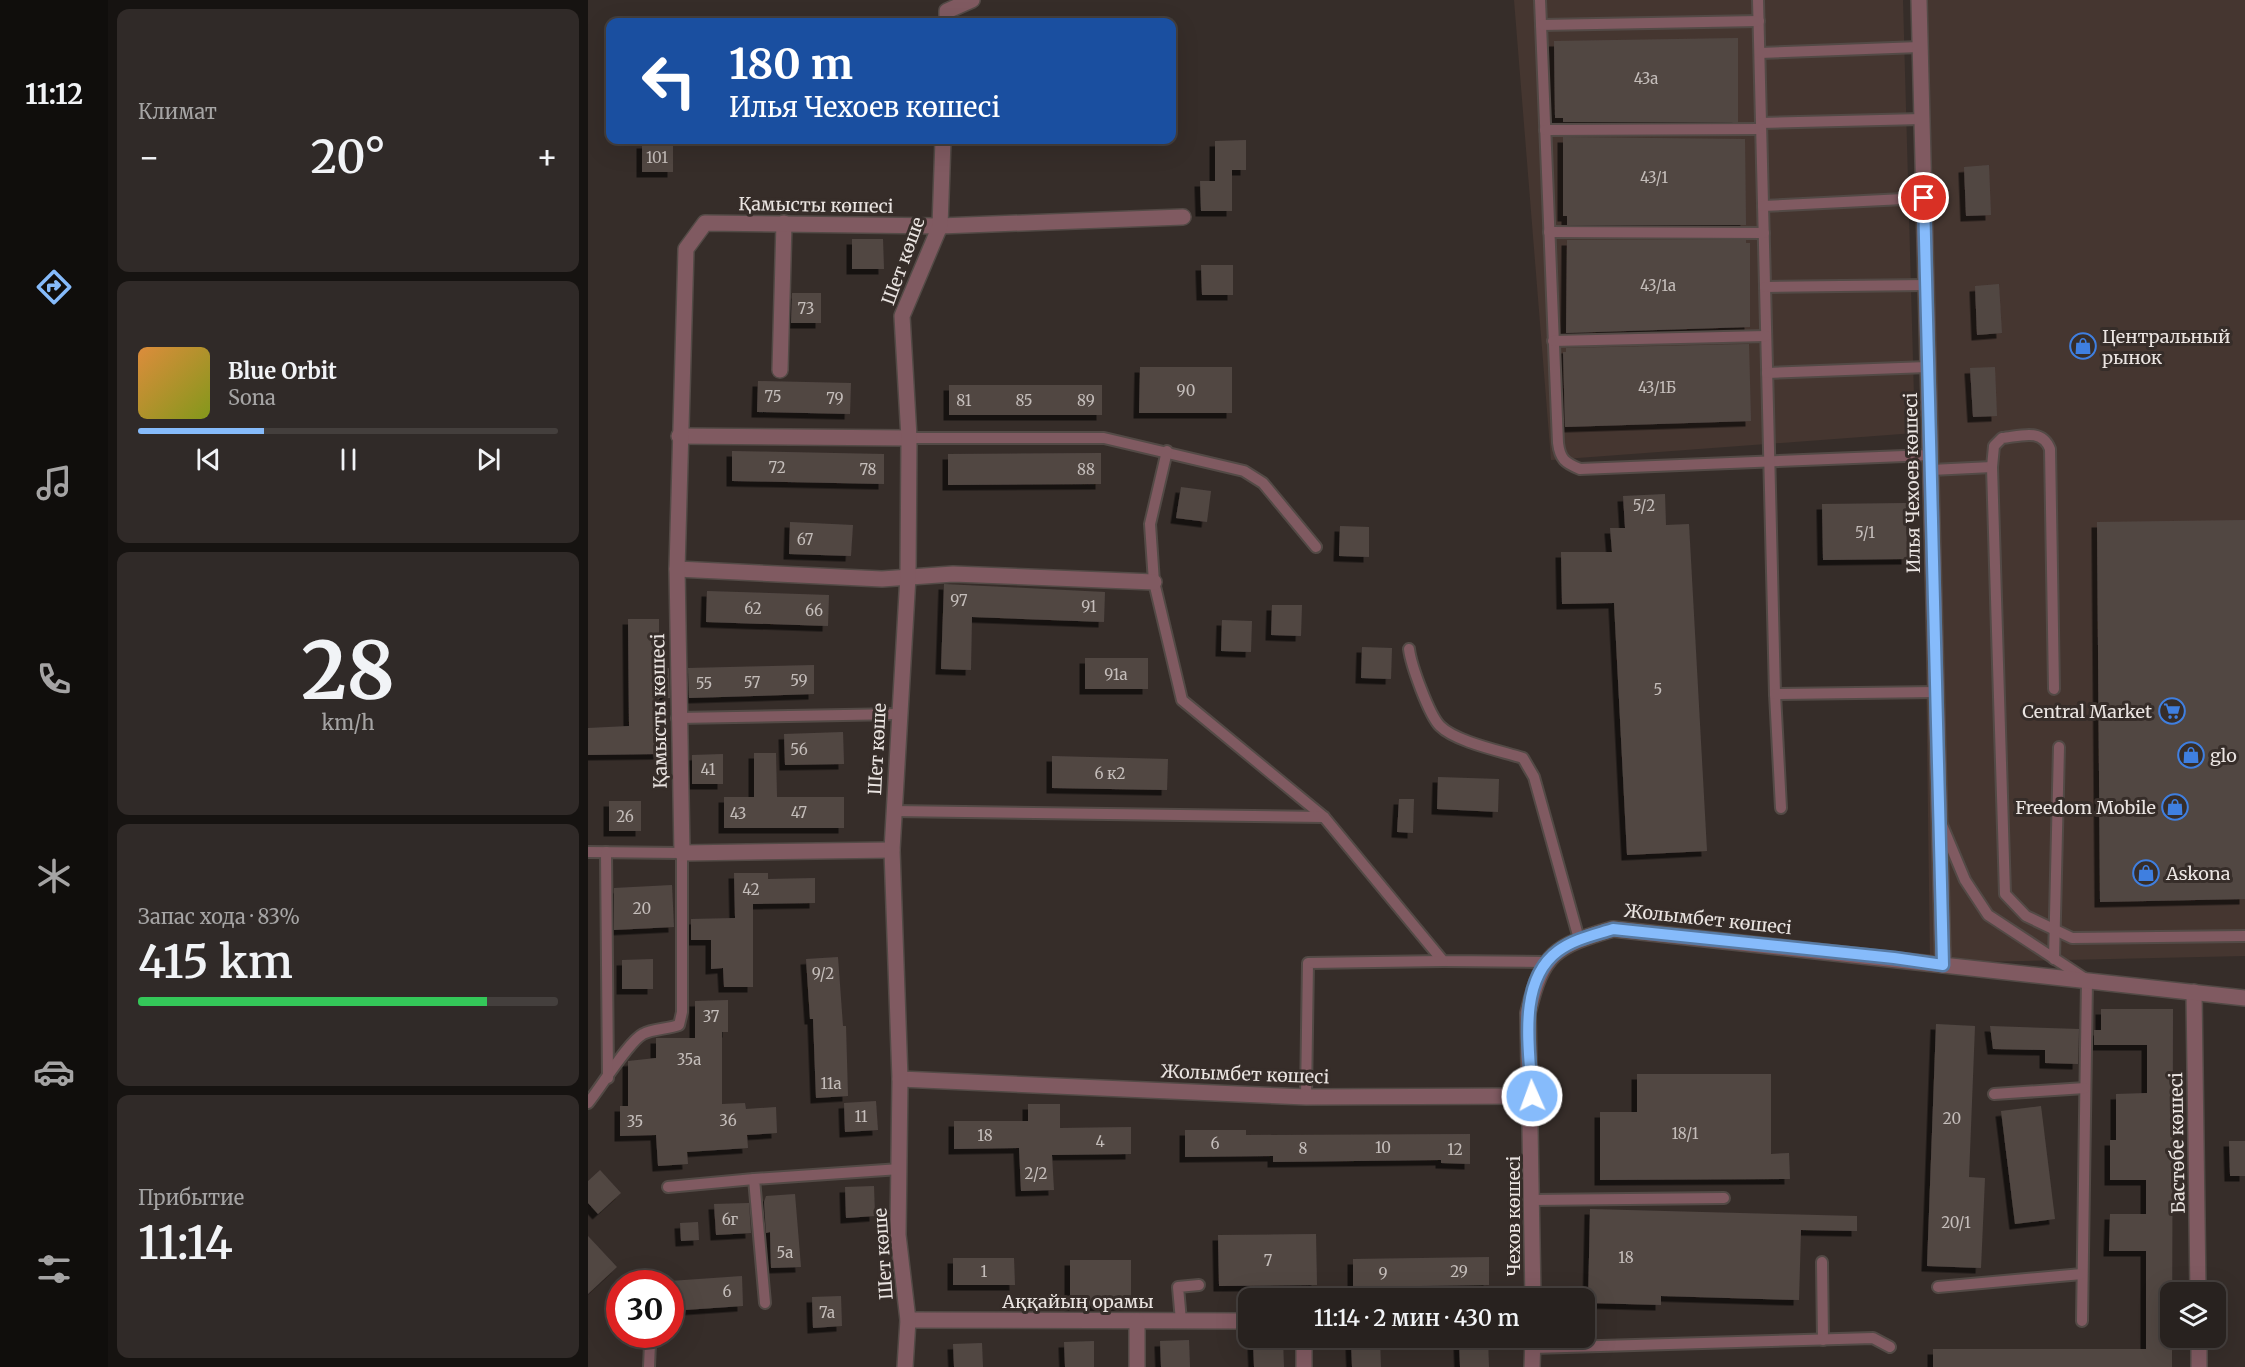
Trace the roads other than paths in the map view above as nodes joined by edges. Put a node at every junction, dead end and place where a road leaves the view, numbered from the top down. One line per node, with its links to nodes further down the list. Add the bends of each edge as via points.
1 (972, 0): 5 (street, via 947,11)
2 (1540, 0): 7 (lane)
3 (1758, 0): 6 (lane)
4 (1919, 0): 8 (street, Илья Чехоев көшесі)
5 (947, 18)
6 (1759, 21): 7 (lane); 9 (lane)
7 (1541, 25): 12 (lane)
8 (1920, 47): 9 (lane); 10 (street, Илья Чехоев көшесі)
9 (1760, 53): 11 (lane)
10 (1922, 118): 11 (lane); 14 (street, Илья Чехоев көшесі)
11 (1761, 126): 12 (lane); 15 (lane)
12 (1545, 129): 19 (lane)
13 (943, 144): 18 (street, Шет көше)
14 (1924, 198): 15 (lane); 21 (street, Илья Чехоев көшесі)
15 (1763, 206): 20 (lane)
16 (1183, 217): 18 (street, Қамысты көшесі)
17 (784, 224): 18 (street, Қамысты көшесі); 26 (street); 28 (street, Қамысты көшесі, via 705,223 686,249)
18 (940, 226): 29 (street, Шет көше, via 903,316)
19 (1549, 232): 20 (lane); 24 (lane)
20 (1764, 233): 22 (lane)
21 (1926, 285): 22 (lane); 25 (street, Илья Чехоев көшесі)
22 (1765, 287): 23 (lane)
23 (1766, 336): 24 (lane); 27 (lane)
24 (1553, 340): 31 (lane, via 1557,443 1565,462 1580,469)
25 (1928, 367): 27 (lane); 32 (street, Илья Чехоев көшесі)
26 (780, 370)
27 (1767, 373): 31 (lane)
28 (679, 436): 29 (street); 35 (street, Қамысты көшесі)
29 (909, 438): 30 (lane, via 1104,438); 36 (street, Шет көше)
30 (1167, 451): 34 (lane, via 1244,471 1263,483); 37 (lane, via 1150,525)
31 (1770, 461): 32 (lane); 41 (lane)
32 (1931, 462): 33 (lane); 40 (street, Илья Чехоев көшесі)
33 (1992, 467): 39 (lane, via 1994,446 2002,438 2039,435 2046,439 2050,449); 53 (lane, via 2005,894 2026,916)
34 (1316, 547)
35 (677, 569): 36 (street, via 882,579); 43 (street, Қамысты көшесі)
36 (908, 576): 37 (street, via 953,574); 42 (street, Шет көше)
37 (1154, 582): 47 (lane, via 1182,700)
38 (1409, 649): 55 (lane, via 1412,668 1440,726 1460,737 1523,758 1534,777)
39 (2054, 689)
40 (1936, 692): 41 (lane); 48 (street, Илья Чехоев көшесі)
41 (1775, 694): 45 (lane)
42 (898, 714): 43 (lane); 46 (street, Шет көше)
43 (677, 718): 52 (street, Қамысты көшесі)
44 (2059, 747): 53 (lane)
45 (1780, 808)
46 (893, 811): 47 (lane); 49 (street, Шет көше)
47 (1324, 817): 57 (lane)
48 (1940, 819): 56 (lane, via 1965,880 1988,915); 59 (street, Илья Чехоев көшесі)
49 (892, 850): 52 (street); 64 (street, Шет көше)
50 (588, 852): 51 (lane)
51 (606, 852): 52 (lane); 63 (lane)
52 (682, 853): 63 (lane, via 679,1025 644,1033 628,1048)
53 (2056, 931): 54 (lane, via 2072,938); 56 (lane)
54 (2245, 936)
55 (1579, 939): 58 (street, Жолымбет көшесі); 59 (street, Жолымбет көшесі, via 1613,929)
56 (2054, 959): 60 (lane)
57 (1443, 961): 58 (lane); 68 (lane, via 1308,963)
58 (1545, 962): 67 (street, via 1528,1014)
59 (1943, 965): 60 (street, Жолымбет көшесі)
60 (2086, 980): 61 (street, Жолымбет көшесі); 65 (lane)
61 (2194, 992): 62 (street, Жолымбет көшесі); 77 (street, Бастөбе көшесі)
62 (2245, 998)
63 (608, 1079): 69 (lane)
64 (900, 1079): 68 (street, Жолымбет көшесі); 70 (street, Шет көше)
65 (2085, 1088): 66 (lane); 76 (lane)
66 (1994, 1094)
67 (1532, 1096): 68 (street, Жолымбет көшесі); 74 (street, Чехов көшесі)
68 (1306, 1097)
69 (588, 1102)
70 (900, 1169): 71 (lane); 82 (street, Шет көше, via 898,1235)
71 (754, 1179): 72 (lane); 81 (lane)
72 (668, 1187)
73 (1724, 1198): 74 (lane)
74 (1532, 1200): 80 (street, Чехов көшесі)
75 (1822, 1263): 87 (lane)
76 (2082, 1274): 79 (lane); 86 (lane)
77 (2198, 1282)
78 (1199, 1285): 84 (lane, via 1178,1287)
79 (1938, 1287)
80 (1533, 1288)
81 (765, 1303)
82 (908, 1320): 83 (street, Аққайың орамы); 95 (street, Шет көше)
83 (1137, 1321): 84 (street, Аққайың орамы); 96 (street)
84 (1181, 1321): 85 (street, Аққайың орамы)
85 (1238, 1321)
86 (2082, 1321)
87 (1823, 1340): 88 (lane); 89 (lane, via 1873,1338)
88 (1595, 1342)
89 (1890, 1347)
90 (650, 1348): 94 (lane)
91 (1304, 1348): 97 (street)
92 (1532, 1348): 98 (street)
93 (2199, 1348): 99 (street)
94 (649, 1367)
95 (905, 1367)
96 (1137, 1367)
97 (1304, 1367)
98 (1532, 1367)
99 (2199, 1367)

